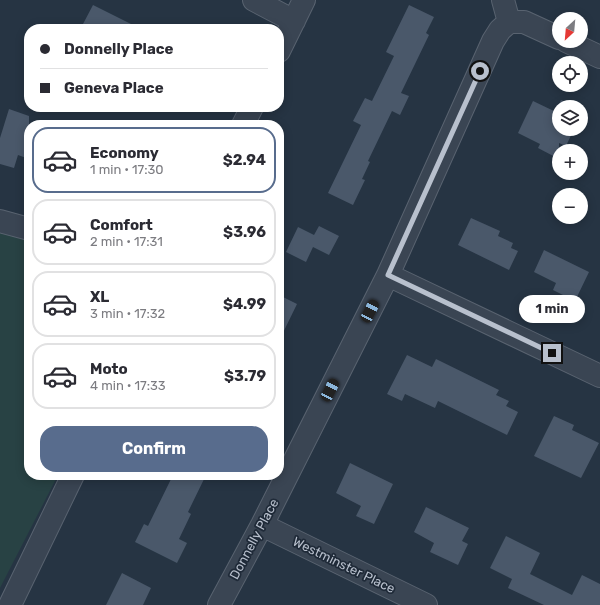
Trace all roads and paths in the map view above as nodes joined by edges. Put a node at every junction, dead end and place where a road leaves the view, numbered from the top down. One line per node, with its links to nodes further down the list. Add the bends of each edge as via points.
1 (254, 0): 4 (street)
2 (304, 0): 4 (street)
3 (503, 0): 5 (street)
4 (294, 21): 7 (street)
5 (509, 22): 6 (street, via 524,22); 12 (street, Donnelly Place, via 493,41)
6 (552, 35)
7 (284, 41)
8 (581, 48): 9 (street)
9 (600, 57)
10 (0, 221): 11 (street)
11 (24, 228)
12 (388, 275): 13 (street); 15 (street, Donnelly Place)
13 (600, 376)
14 (71, 480): 16 (street)
15 (262, 525): 17 (street, Donnelly Place); 18 (street, Westminster Place)
16 (10, 605)
17 (219, 605)
18 (426, 605)

